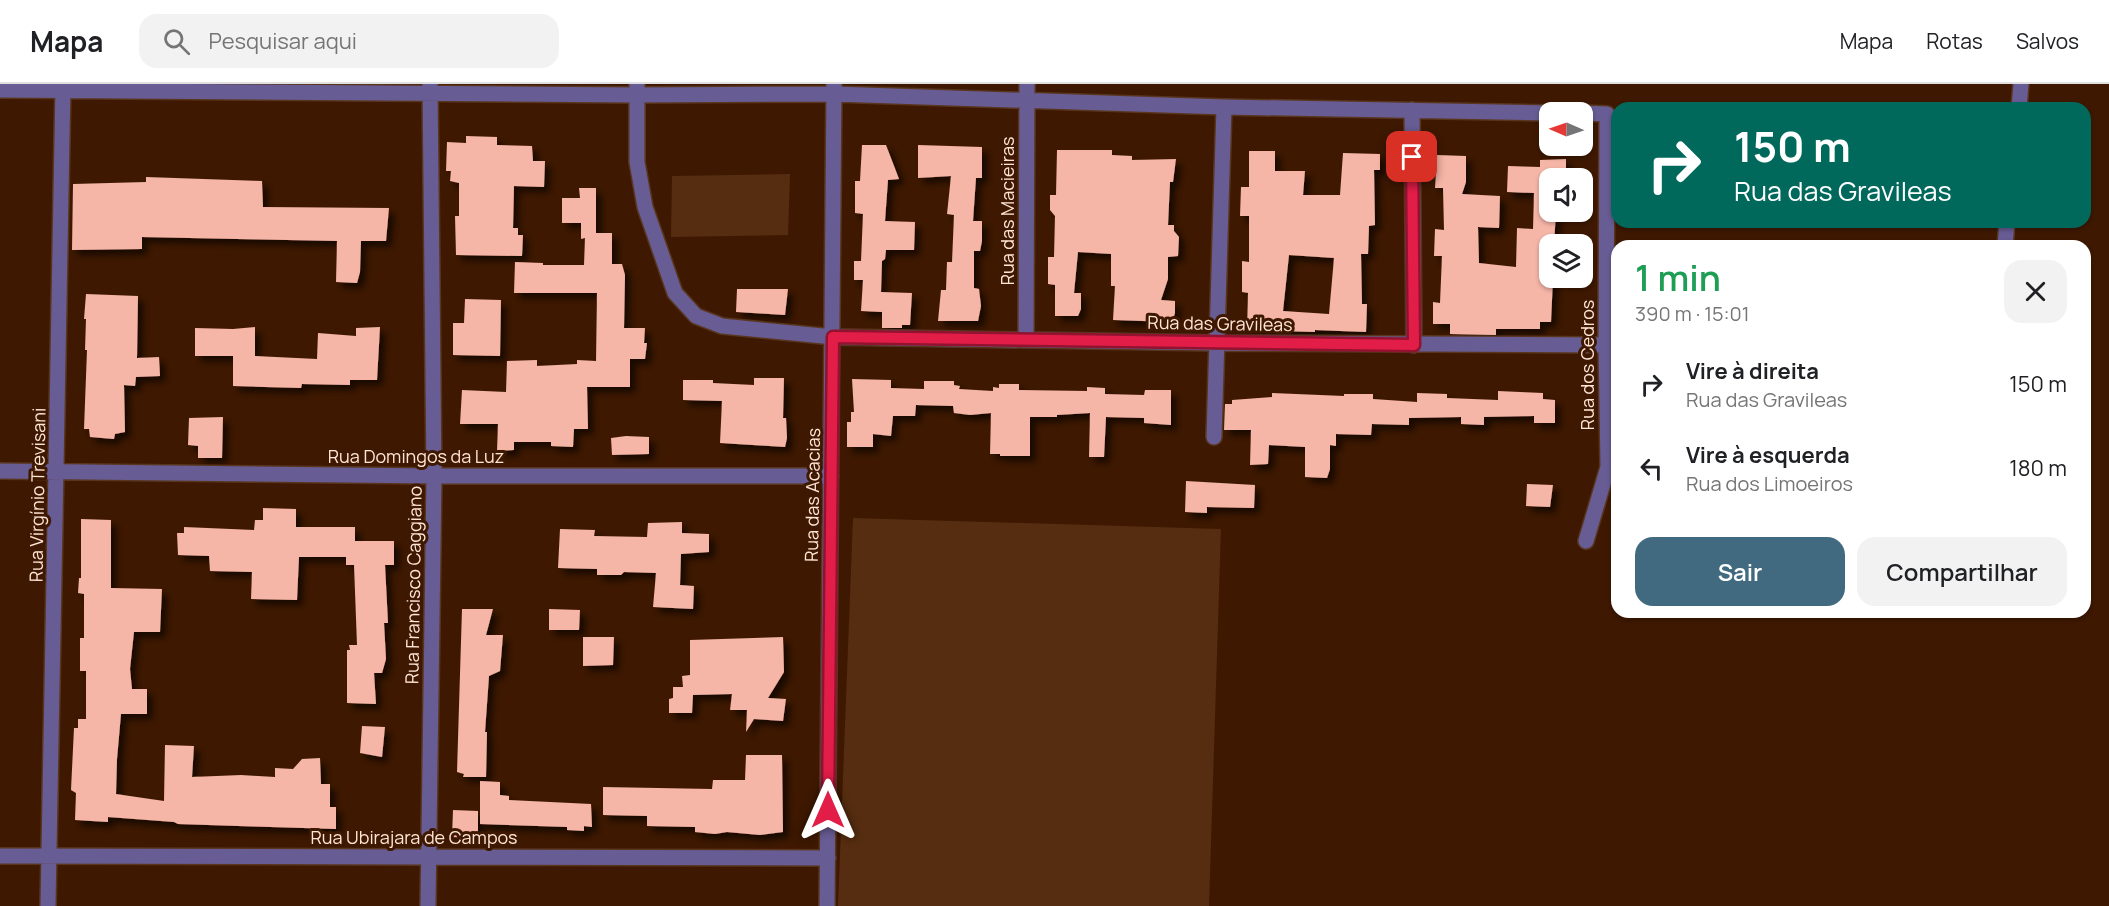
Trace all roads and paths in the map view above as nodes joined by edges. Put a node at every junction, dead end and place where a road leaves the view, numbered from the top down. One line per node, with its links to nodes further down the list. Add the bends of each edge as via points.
1 (1027, 84): 8 (street, Rua das Macieiras)
2 (2021, 84): 9 (street)
3 (63, 87): 4 (street); 7 (street); 23 (street, Rua Virgínio Trevisani)
4 (430, 88): 5 (street); 24 (street, Rua Francisco Caggiano)
5 (636, 89): 6 (street); 14 (street, Rua das Gravileas, via 637,162 645,207 675,293 696,316 722,326)
6 (834, 89): 8 (street); 14 (street, Rua das Acacias)
7 (0, 90)
8 (1027, 101): 10 (street); 15 (street, Rua das Macieiras)
9 (2020, 102)
10 (1224, 107): 11 (street); 16 (street)
11 (1412, 110): 12 (street); 17 (street)
12 (1539, 113)
13 (1593, 113): 18 (street, Rua dos Cedros, via 1607,114)
14 (833, 337): 15 (street, Rua das Gravileas); 25 (street, Rua das Acacias)
15 (1026, 338): 16 (street, Rua das Gravileas)
16 (1217, 343): 17 (street, Rua das Gravileas); 19 (street)
17 (1414, 345): 18 (street, Rua das Gravileas)
18 (1606, 345): 20 (street, Rua dos Cedros)
19 (1214, 438)
20 (1611, 447)
21 (1611, 470): 26 (street, Rua dos Cedros)
22 (0, 471): 23 (street, Rua Domingos da Luz)
23 (57, 471): 24 (street, Rua Domingos da Luz); 29 (street, Rua Virgínio Trevisani)
24 (434, 476): 25 (street, Rua Domingos da Luz); 28 (street, Rua Francisco Caggiano)
25 (831, 476): 30 (street, Rua das Acacias)
26 (1586, 541)
27 (0, 856): 29 (street, Rua Ubirajara de Campos)
28 (428, 856): 29 (street, Rua Ubirajara de Campos); 30 (street, Rua Ubirajara de Campos); 32 (street, Rua Francisco Caggiano)
29 (49, 857): 31 (street, Rua Virgínio Trevisani)
30 (828, 858): 33 (street, Rua das Acacias)
31 (48, 906)
32 (428, 906)
33 (827, 906)

